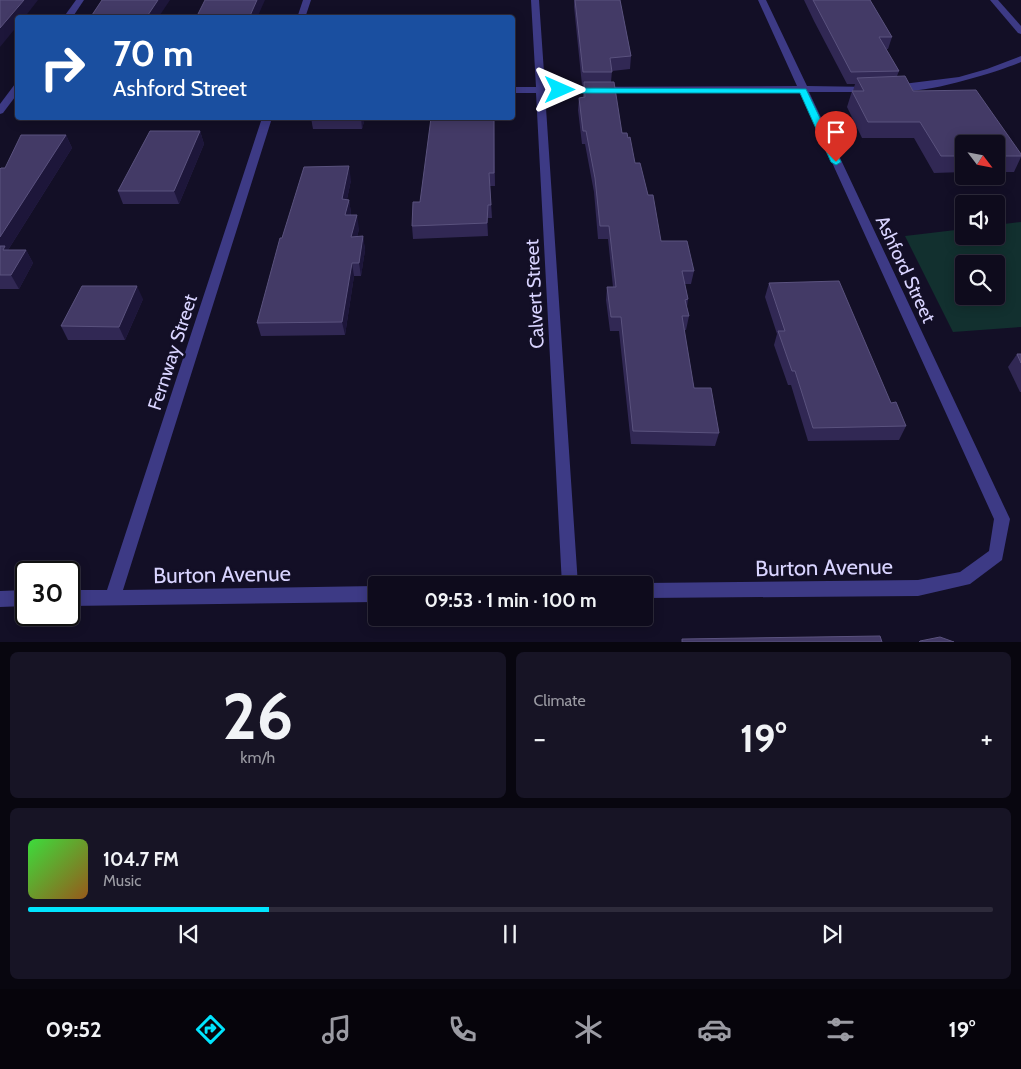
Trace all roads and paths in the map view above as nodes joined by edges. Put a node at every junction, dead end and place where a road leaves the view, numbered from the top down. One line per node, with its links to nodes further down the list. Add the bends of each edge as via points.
1 (80, 0): 6 (street)
2 (307, 0): 7 (street)
3 (535, 0): 11 (street, Calvert Street)
4 (762, 0): 12 (street, Ashford Street)
5 (994, 0): 8 (street)
6 (69, 15)
7 (302, 15)
8 (1021, 32)
9 (1021, 59): 12 (street, via 972,78 935,85)
10 (515, 90): 11 (street)
11 (541, 90): 12 (street); 19 (street, Calvert Street)
12 (803, 90): 18 (street, Ashford Street, via 1002,519)
13 (15, 91): 15 (street)
14 (15, 92): 16 (street)
15 (0, 93)
16 (0, 111)
17 (266, 120): 24 (street, Fernway Street)
18 (996, 555): 20 (street, Burton Avenue, via 964,579 918,588)
19 (569, 576)
20 (653, 591)
21 (368, 594): 24 (street, Burton Avenue)
22 (15, 598): 25 (street)
23 (80, 598): 24 (street, Burton Avenue)
24 (112, 598)
25 (0, 599)

